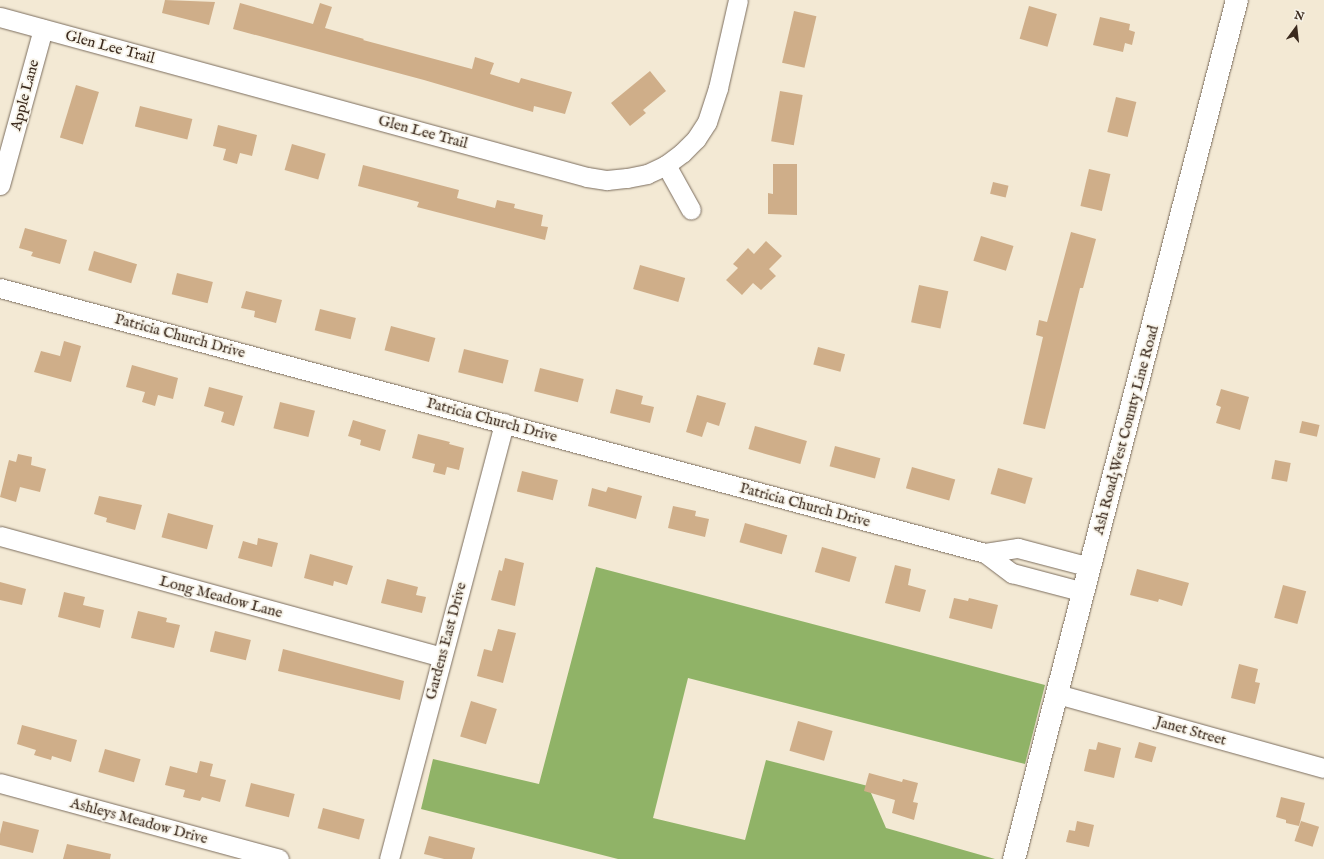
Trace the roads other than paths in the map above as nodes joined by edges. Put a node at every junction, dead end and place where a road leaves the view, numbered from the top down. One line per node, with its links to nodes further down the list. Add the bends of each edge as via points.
1 (738, 0): 5 (street, Glen Lee Trail, via 718,88 707,122 696,139)
2 (1237, 0): 12 (main road, Ash Road;West County Line Road)
3 (0, 17): 4 (street, Glen Lee Trail)
4 (43, 29): 5 (street, Glen Lee Trail, via 586,177 607,180 627,178 646,174); 6 (street, Apple Lane)
5 (666, 165): 7 (street)
6 (0, 185)
7 (691, 210)
8 (0, 288): 9 (street, Patricia Church Drive)
9 (504, 423): 11 (street, Patricia Church Drive); 14 (street, Gardens East Drive)
10 (0, 536): 14 (street, Long Meadow Lane)
11 (985, 553): 12 (street, Patricia Church Drive, via 1018,548); 13 (street, Patricia Church Drive, via 1012,573)
12 (1090, 567): 13 (main road, Ash Road;West County Line Road)
13 (1084, 592): 15 (main road, Ash Road;West County Line Road)
14 (442, 657): 19 (street, Gardens East Drive)
15 (1057, 694): 16 (street, Janet Street); 20 (main road, Ash Road;West County Line Road)
16 (1324, 768)
17 (0, 784): 18 (street, Ashleys Meadow Drive)
18 (278, 859)
19 (389, 859)
20 (1014, 859)

